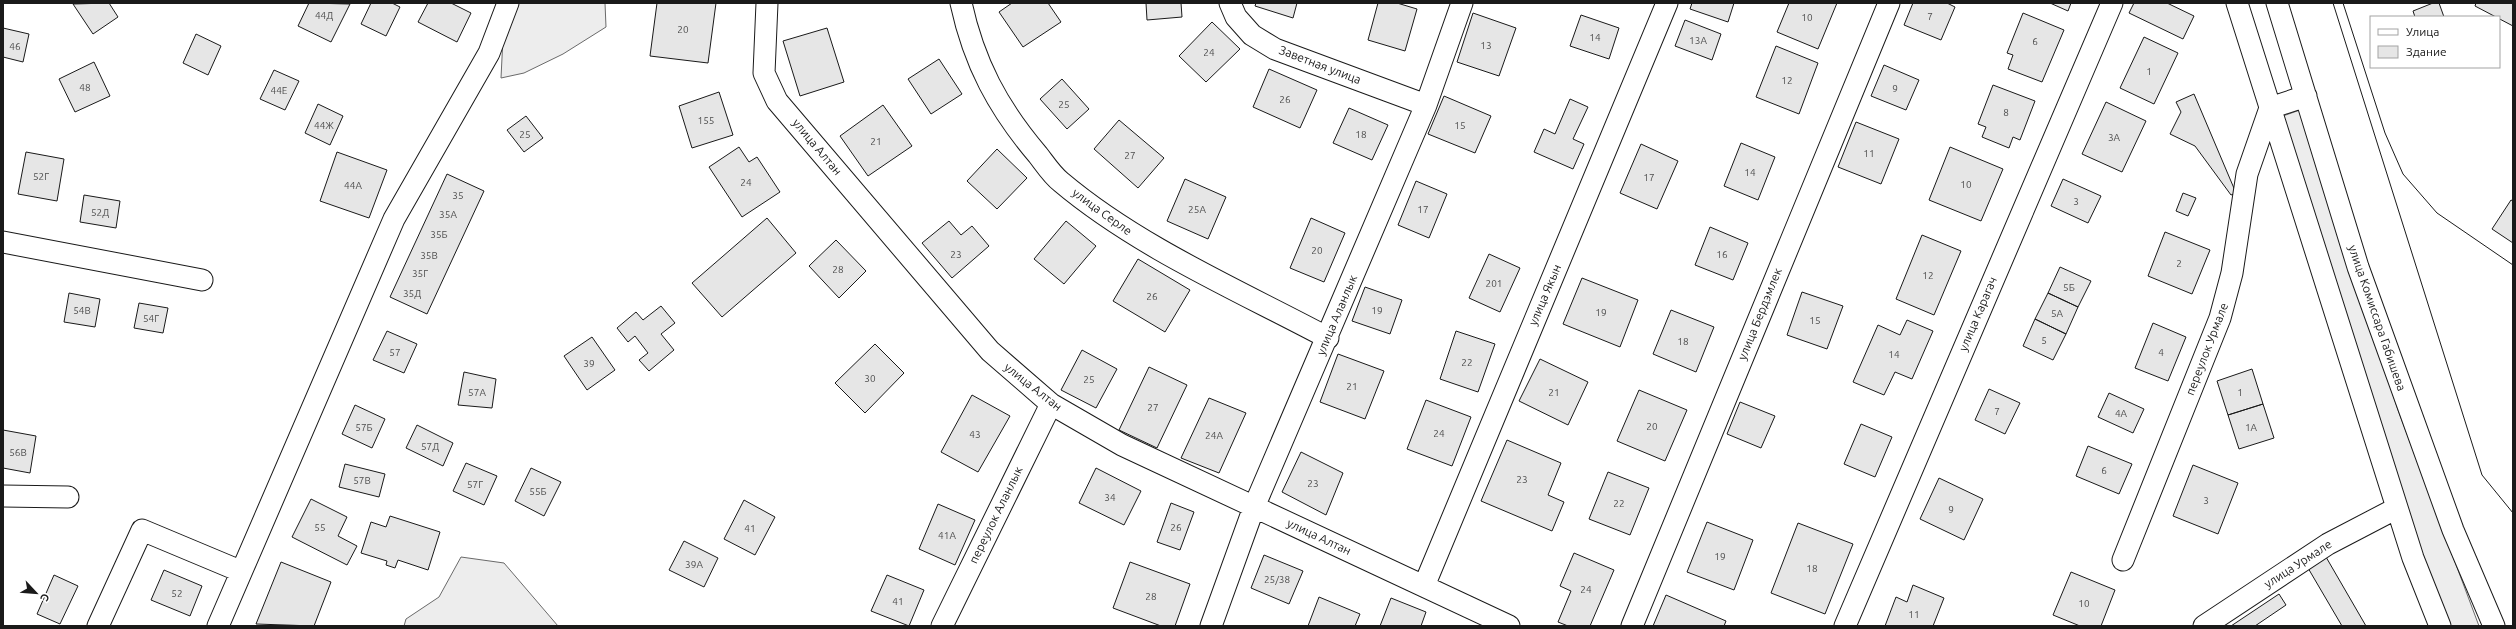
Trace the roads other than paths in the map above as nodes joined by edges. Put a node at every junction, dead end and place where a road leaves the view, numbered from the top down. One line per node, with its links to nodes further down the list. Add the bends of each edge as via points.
1 (508, 3): 23 (street, via 489,53 394,219)
2 (767, 3): 17 (street, улица Алтан, via 764,72 777,101 990,351)
3 (961, 3): 16 (street, улица Серле, via 967,30 984,75 1012,125 1060,182 1136,236)
4 (1230, 3): 12 (street, Заветная улица, via 1236,17 1252,35 1275,49)
5 (1462, 3): 12 (street, улица Аланлык)
6 (1667, 3): 24 (street, улица Якын)
7 (1889, 3): 30 (street, улица Бердэмлек)
8 (2112, 3): 31 (street, улица Карагач)
9 (2237, 3): 13 (street)
10 (2277, 3): 11 (street, улица Комиссара Габишева)
11 (2306, 96): 13 (street); 34 (street, улица Комиссара Габишева, via 2361,274 2453,530)
12 (1426, 105): 16 (street, улица Аланлык)
13 (2270, 108): 21 (street); 22 (street, переулок Урмале, via 2247,174 2232,273 2220,318)
14 (3, 242): 15 (street)
15 (202, 280)
16 (1328, 338): 20 (street, улица Аланлык)
17 (1051, 404): 20 (street, улица Алтан, via 1122,445); 27 (street, переулок Аланлык)
18 (3, 496): 19 (street)
19 (68, 497)
20 (1254, 507): 24 (street, улица Алтан); 28 (street, улица Аланлык)
21 (2397, 508): 32 (street, улица Урмале, via 2328,544); 33 (street, via 2413,558)
22 (2123, 560)
23 (240, 571): 25 (street, via 142,530); 26 (street)
24 (1424, 586): 29 (street, улица Алтан)
25 (98, 626)
26 (218, 626)
27 (942, 626)
28 (1211, 626)
29 (1509, 626)
30 (1632, 626)
31 (1845, 626)
32 (2204, 626)
33 (2440, 626)
34 (2494, 626)

